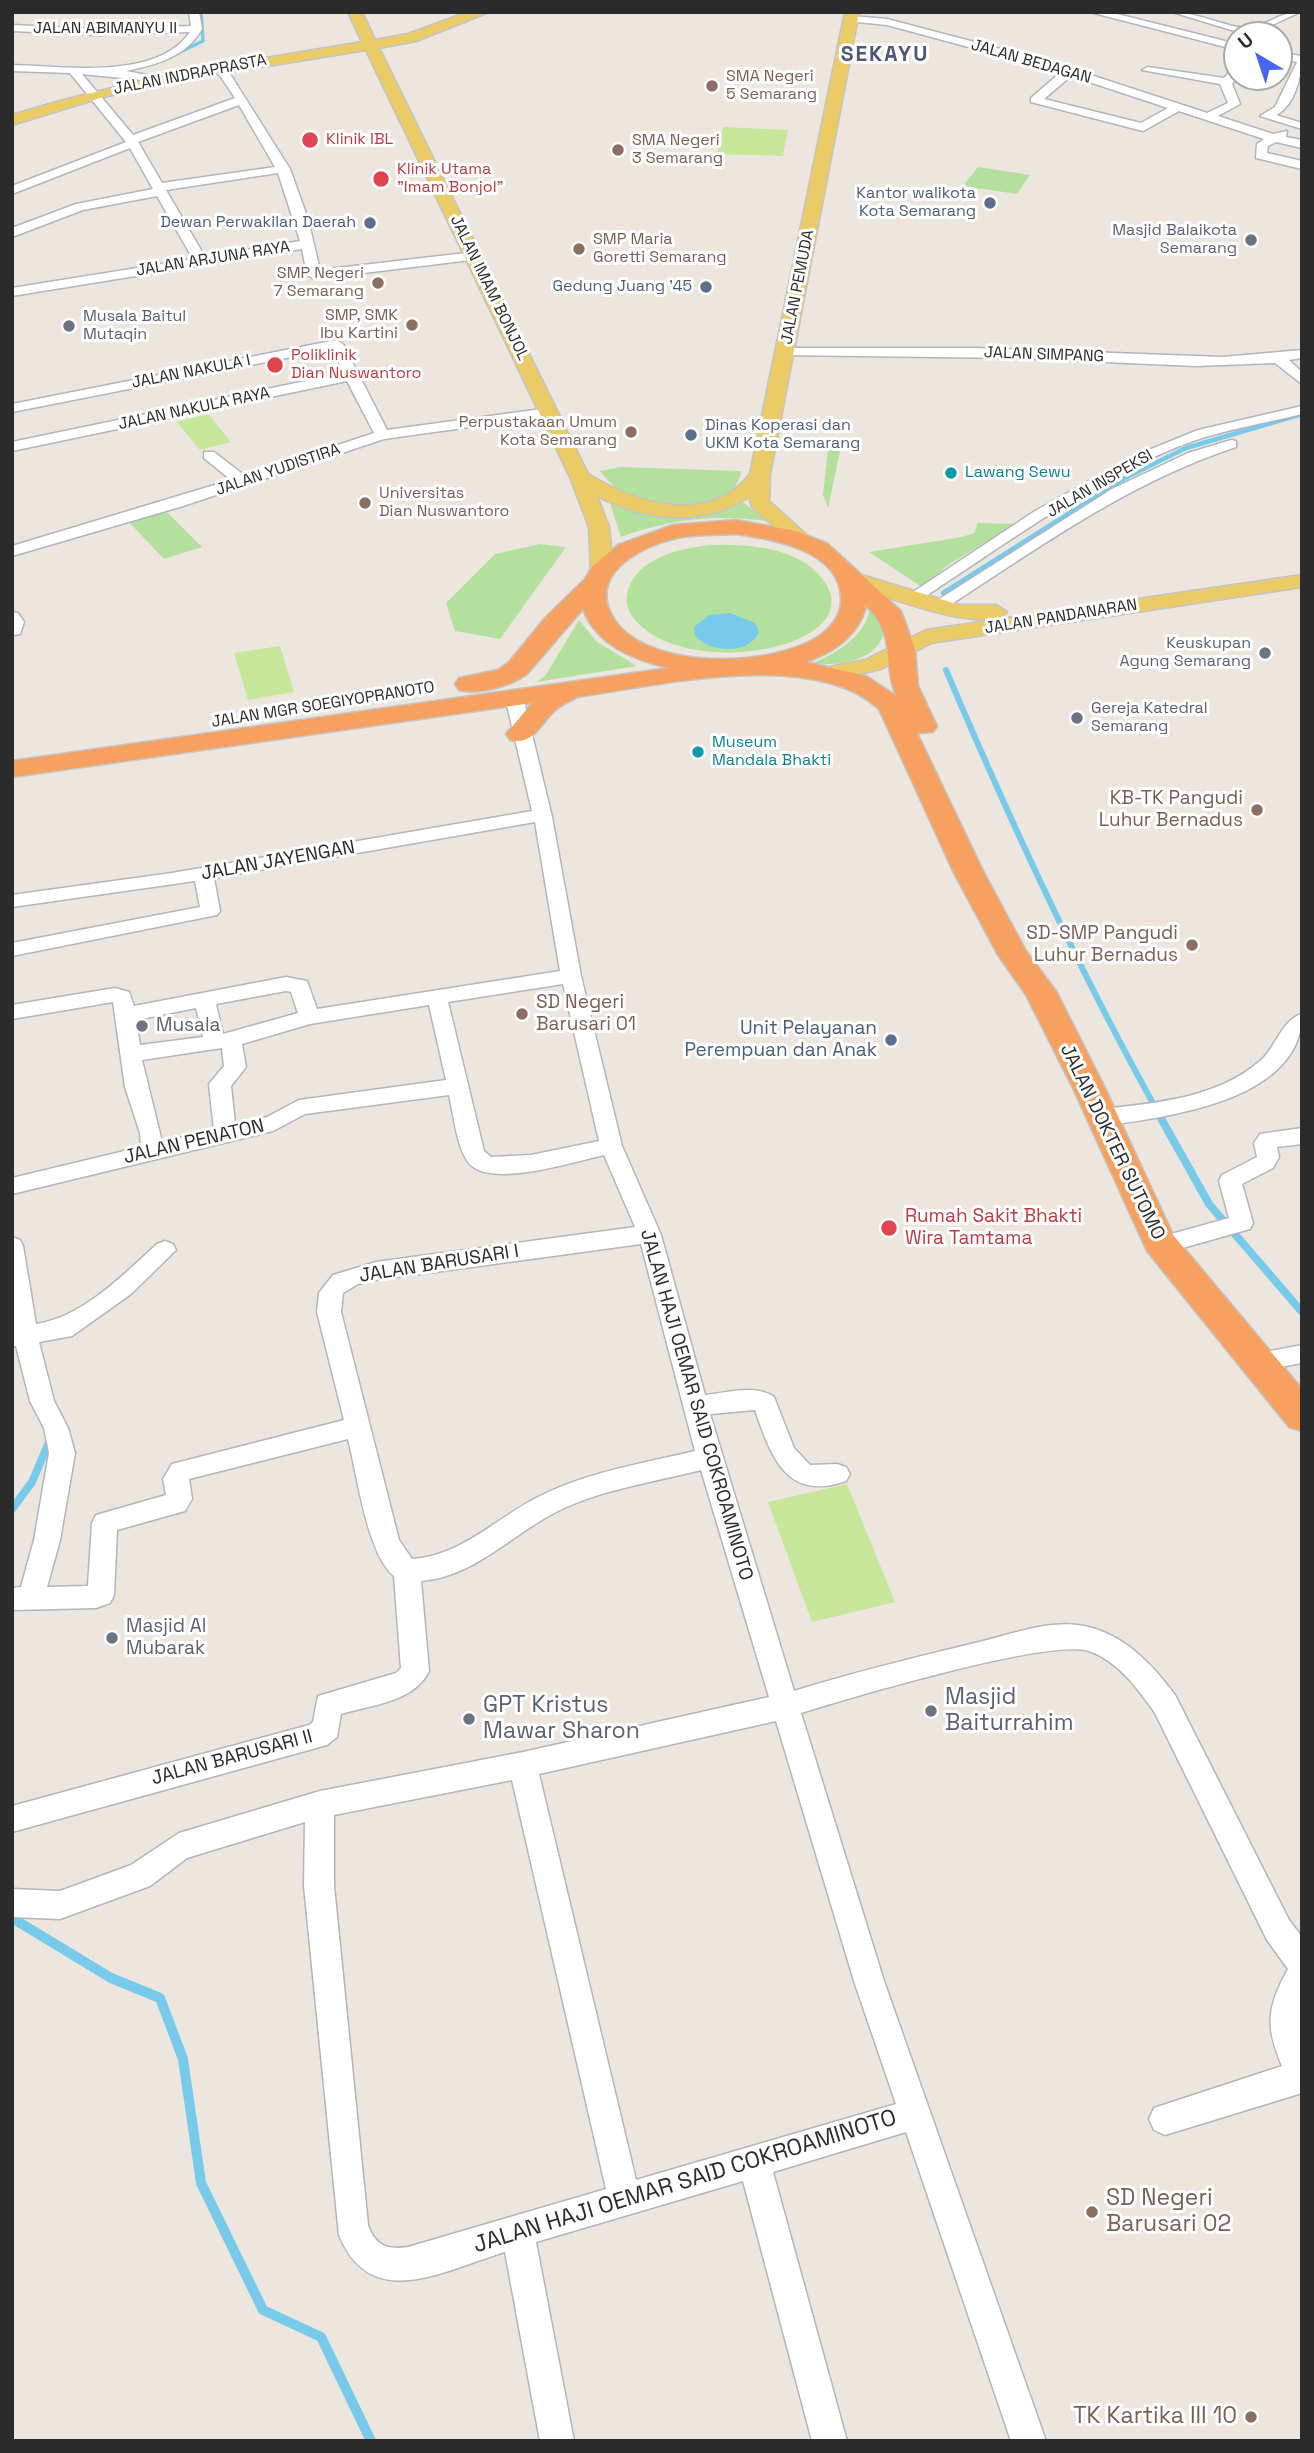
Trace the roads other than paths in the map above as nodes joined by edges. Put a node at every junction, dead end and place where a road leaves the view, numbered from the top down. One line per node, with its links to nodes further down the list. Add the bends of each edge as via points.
1 (36, 12): 14 (street)
2 (194, 12): 15 (street)
3 (355, 12): 18 (main road, JALAN IMAM BONJOL)
4 (482, 12): 18 (main road, via 411,38)
5 (1095, 12): 17 (street)
6 (1178, 12): 13 (street)
7 (1298, 13): 12 (street)
8 (851, 16): 26 (street, JALAN BEDAGAN); 49 (main road, JALAN PEMUDA)
9 (106, 17): 16 (street)
10 (1249, 17): 11 (street)
11 (1240, 21)
12 (1280, 21)
13 (1223, 25)
14 (15, 28): 16 (street, JALAN ABIMANYU II)
15 (197, 29): 16 (street, JALAN ABIMANYU II); 25 (street, via 193,39 176,51)
16 (98, 32)
17 (1223, 37)
18 (372, 46): 22 (main road, JALAN INDRAPRASTA); 46 (main road, JALAN IMAM BONJOL)
19 (1223, 54): 28 (street)
20 (1302, 61): 36 (street, via 1280,109 1266,116)
21 (12, 68): 23 (street)
22 (221, 68): 27 (main road, JALAN INDRAPRASTA); 32 (street)
23 (74, 70): 25 (street); 31 (street)
24 (1148, 70): 28 (street)
25 (105, 71): 27 (street)
26 (1070, 71): 33 (street, JALAN BEDAGAN); 33 (street, via 1035,100 1140,126)
27 (158, 80): 31 (main road, JALAN INDRAPRASTA)
28 (1209, 81): 29 (street)
29 (1223, 82)
30 (1230, 91): 34 (street, via 1234,104)
31 (96, 94): 35 (main road, JALAN INDRAPRASTA); 38 (street)
32 (242, 100): 38 (street); 41 (street)
33 (1178, 107): 34 (street, JALAN BEDAGAN)
34 (1209, 116): 37 (street, JALAN BEDAGAN)
35 (12, 120)
36 (1301, 126): 37 (street)
37 (1272, 138): 39 (street, JALAN BEDAGAN); 40 (street, via 1263,144 1260,155)
38 (132, 142): 42 (street); 43 (street)
39 (1302, 144)
40 (1302, 165)
41 (284, 169): 42 (street); 45 (street)
42 (160, 189): 44 (street, via 80,207); 47 (street)
43 (12, 190)
44 (12, 233)
45 (307, 244): 46 (street, JALAN ARJUNA RAYA, via 314,275); 47 (street, JALAN ARJUNA RAYA)
46 (474, 256): 57 (main road, JALAN IMAM BONJOL)
47 (200, 260): 48 (street, JALAN ARJUNA RAYA)
48 (12, 292)
49 (785, 352): 51 (street, JALAN SIMPANG); 62 (main road, JALAN PEMUDA)
50 (1302, 354): 51 (street, JALAN SIMPANG)
51 (1279, 359): 53 (street)
52 (350, 376): 54 (street, JALAN NAKULA RAYA); 54 (street, JALAN NAKULA I, via 336,344); 59 (street)
53 (1302, 380)
54 (172, 394): 55 (street, JALAN NAKULA I); 60 (street, JALAN NAKULA RAYA)
55 (12, 408)
56 (1302, 410): 71 (street, JALAN INSPEKSI, via 1175,443 1150,454 1090,486)
57 (549, 412): 59 (street, JALAN YUDISTIRA); 63 (main road, JALAN IMAM BONJOL)
58 (1302, 425): 72 (street, via 1203,451 1122,490)
59 (382, 435): 64 (street, JALAN YUDISTIRA)
60 (12, 447)
61 (209, 455): 64 (street)
62 (760, 474): 63 (main road, via 732,499 679,513 635,507); 65 (main road, JALAN PEMUDA, via 759,503)
63 (580, 477): 68 (main road, JALAN IMAM BONJOL, via 599,527)
64 (243, 482): 66 (street, JALAN YUDISTIRA)
65 (803, 542): 68 (highway, JALAN MGR SOEGIYOPRANOTO, via 756,530 693,529 621,552); 69 (highway, JALAN DOKTER SUTOMO, via 829,556)
66 (12, 551)
67 (1302, 568): 72 (main road, JALAN PANDANARAN, via 982,614)
68 (598, 577): 74 (highway, via 595,611 602,624 631,647 675,663); 80 (highway, JALAN MGR SOEGIYOPRANOTO, via 533,653 507,676)
69 (848, 577): 71 (main road, JALAN PANDANARAN); 73 (highway, JALAN DOKTER SUTOMO, via 892,616); 74 (highway, via 855,595 853,609 835,635 819,647 787,659)
70 (1302, 581): 73 (main road, JALAN PANDANARAN, via 926,637)
71 (915, 596): 72 (main road, JALAN PANDANARAN)
72 (938, 605)
73 (902, 649): 75 (main road, JALAN PANDANARAN, via 867,666); 88 (highway, JALAN DOKTER SUTOMO, via 911,701 1032,951)
74 (725, 668): 75 (highway, JALAN DOKTER SUTOMO); 76 (highway)
75 (827, 674): 82 (highway, JALAN DOKTER SUTOMO, via 860,682 883,696)
76 (612, 683): 77 (highway, JALAN MGR SOEGIYOPRANOTO); 82 (highway, via 682,679 849,692 866,705 904,789 925,806)
77 (573, 688): 78 (highway, JALAN MGR SOEGIYOPRANOTO); 79 (highway, via 547,703)
78 (514, 697): 79 (street, JALAN HAJI OEMAR SAID COKROAMINOTO); 81 (highway, JALAN MGR SOEGIYOPRANOTO)
79 (520, 734): 83 (street, JALAN HAJI OEMAR SAID COKROAMINOTO)
80 (12, 752)
81 (12, 769)
82 (939, 810): 88 (highway, JALAN DOKTER SUTOMO, via 1013,955)
83 (542, 815): 84 (street, JALAN JAYENGAN); 87 (street, JALAN HAJI OEMAR SAID COKROAMINOTO)
84 (204, 874): 85 (street, JALAN JAYENGAN); 86 (street, via 211,911)
85 (12, 901)
86 (12, 950)
87 (571, 976): 89 (street); 101 (street, JALAN HAJI OEMAR SAID COKROAMINOTO)
88 (1040, 991): 98 (highway, JALAN DOKTER SUTOMO)
89 (437, 997): 93 (street); 97 (street)
90 (205, 1001): 92 (street); 93 (street, via 293,984 302,991); 95 (street)
91 (12, 1012): 92 (street, via 115,995 124,1000)
92 (124, 1015): 96 (street)
93 (309, 1017): 95 (street)
94 (1302, 1021): 98 (street, via 1268,1067 1202,1099)
95 (222, 1040): 96 (street); 99 (street, via 235,1067 220,1084)
96 (130, 1054): 102 (street)
97 (458, 1086): 99 (street, JALAN PENATON, via 299,1108 274,1123); 101 (street, via 473,1151 485,1165 504,1166)
98 (1115, 1115): 105 (highway, JALAN DOKTER SUTOMO)
99 (225, 1134): 102 (street, JALAN PENATON)
100 (1302, 1136): 105 (street, via 1268,1140 1265,1162 1230,1181 1234,1226)
101 (611, 1146): 104 (street, JALAN HAJI OEMAR SAID COKROAMINOTO)
102 (152, 1152): 103 (street, JALAN PENATON)
103 (12, 1186)
104 (649, 1234): 111 (street, JALAN HAJI OEMAR SAID COKROAMINOTO); 113 (street, JALAN BARUSARI I, via 376,1271 341,1280 327,1303)
105 (1161, 1245): 110 (highway, JALAN DOKTER SUTOMO)
106 (12, 1247): 108 (street)
107 (165, 1250): 108 (street, via 123,1288 71,1325)
108 (29, 1334): 117 (street, via 61,1469)
109 (1302, 1354): 110 (street)
110 (1259, 1362): 112 (highway, JALAN DOKTER SUTOMO)
111 (696, 1406): 114 (street, JALAN HAJI OEMAR SAID COKROAMINOTO); 115 (street, via 758,1399 765,1404 788,1459 797,1469 806,1475)
112 (1302, 1416)
113 (356, 1427): 116 (street, JALAN BARUSARI I, via 391,1554); 117 (street, via 181,1471 176,1503 105,1523 101,1595)
114 (710, 1458): 116 (street, via 630,1477 551,1503 455,1561); 118 (street, JALAN HAJI OEMAR SAID COKROAMINOTO)
115 (837, 1474)
116 (407, 1571): 121 (street, JALAN BARUSARI II, via 415,1671 405,1683 328,1705 327,1728 317,1736)
117 (22, 1598)
118 (785, 1706): 119 (street); 123 (street, via 855,1684 1051,1637 1083,1637 1109,1648 1144,1677 1165,1704 1278,1930); 126 (street, JALAN HAJI OEMAR SAID COKROAMINOTO)
119 (523, 1765): 120 (street); 129 (street)
120 (320, 1804): 122 (street, via 179,1847 140,1877 60,1905); 130 (street, JALAN HAJI OEMAR SAID COKROAMINOTO, via 319,1886 356,2243 369,2258 386,2265 408,2264)
121 (12, 1819)
122 (12, 1903)
123 (1302, 1962)
124 (1302, 1973): 125 (street, via 1287,1999 1282,2030)
125 (1301, 2076): 127 (street)
126 (914, 2114): 128 (street, JALAN HAJI OEMAR SAID COKROAMINOTO); 133 (street)
127 (1165, 2119)
128 (754, 2160): 129 (street, JALAN HAJI OEMAR SAID COKROAMINOTO); 132 (street)
129 (625, 2200): 130 (street, JALAN HAJI OEMAR SAID COKROAMINOTO)
130 (518, 2233): 131 (street)
131 (557, 2441)
132 (830, 2441)
133 (1029, 2441)

